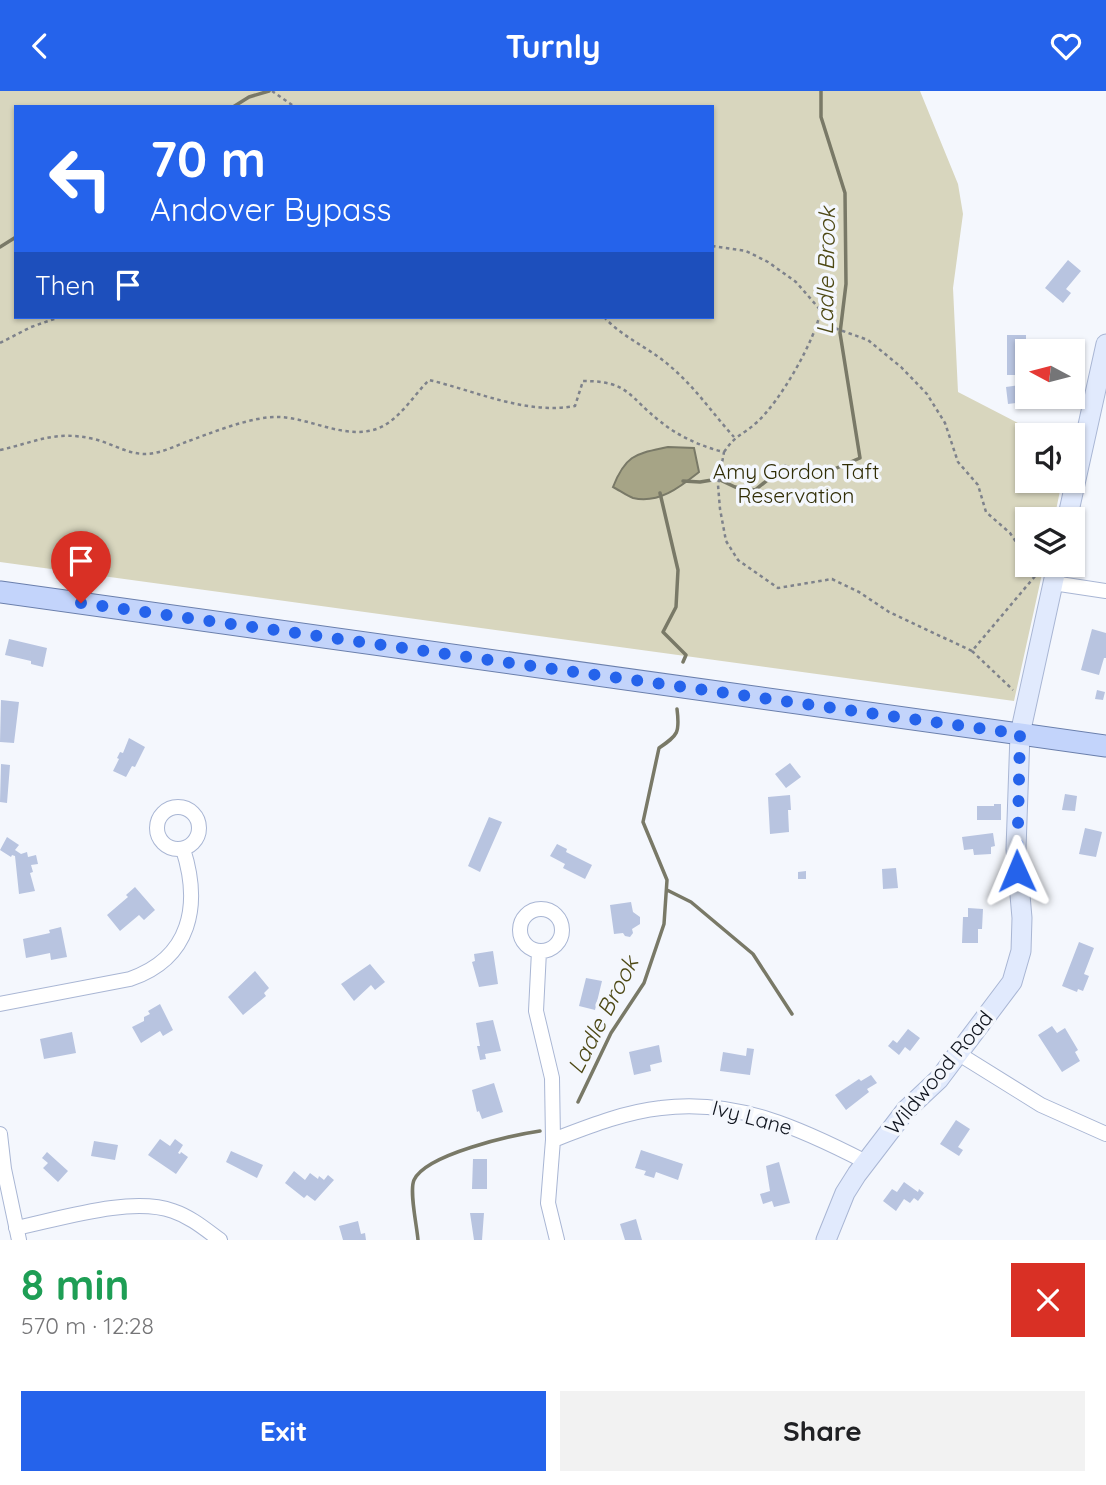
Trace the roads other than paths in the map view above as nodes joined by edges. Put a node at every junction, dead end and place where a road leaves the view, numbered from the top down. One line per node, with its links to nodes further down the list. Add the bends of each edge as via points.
1 (1106, 346): 2 (street)
2 (1070, 507)
3 (1050, 577): 7 (street, Wildwood Road)
4 (1057, 577): 5 (street)
5 (1106, 591)
6 (0, 592): 7 (main road)
7 (1020, 734): 8 (main road); 12 (street, Wildwood Road, via 1016,849 1021,951 1012,982)
8 (1106, 746)
9 (183, 849): 11 (street, via 190,876 190,914 181,939 165,961 130,979)
10 (538, 951): 15 (street, via 536,1011 552,1078)
11 (0, 1004)
12 (959, 1054): 14 (street, via 1041,1105); 16 (street, Wildwood Road, via 906,1110)
13 (0, 1134): 17 (street)
14 (1106, 1134)
15 (552, 1140): 16 (street, Ivy Lane, via 660,1108 715,1106 769,1119); 19 (street, via 548,1203)
16 (866, 1162): 20 (street, Wildwood Road, via 845,1193)
17 (18, 1234): 18 (street, via 117,1208 147,1206 174,1212)
18 (220, 1240)
19 (557, 1240)
20 (826, 1240)

